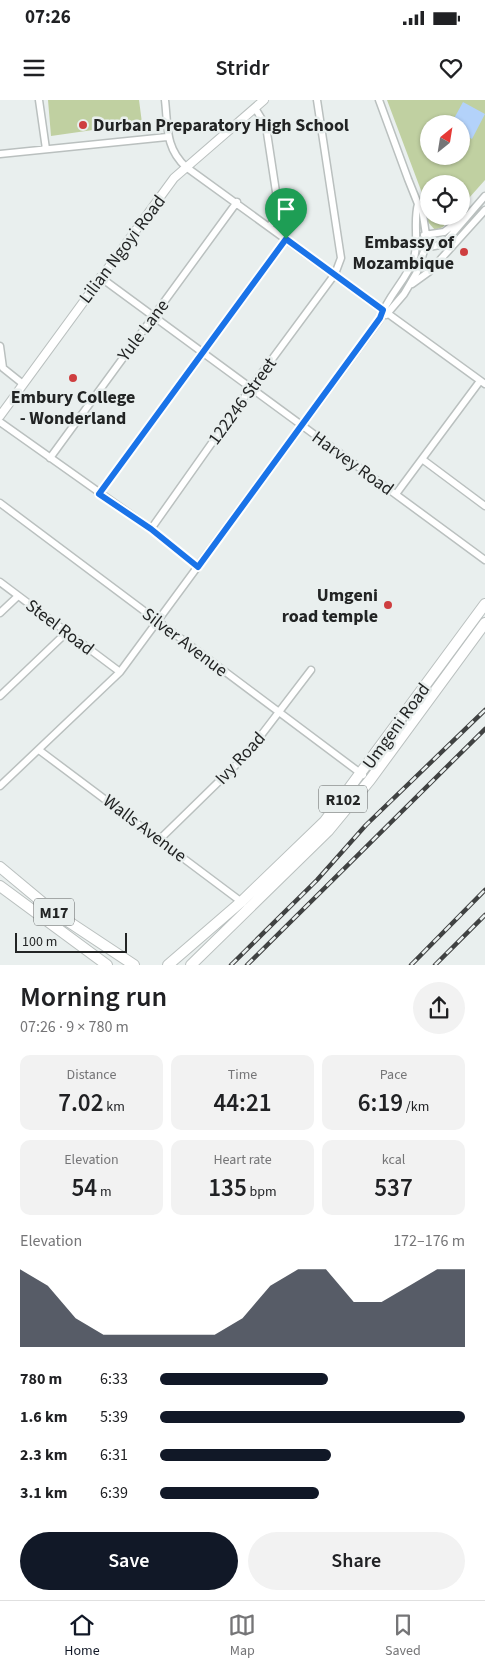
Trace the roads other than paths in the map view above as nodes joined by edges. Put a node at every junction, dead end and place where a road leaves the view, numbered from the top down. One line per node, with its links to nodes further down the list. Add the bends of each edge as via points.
1 (39, 100): 8 (street)
2 (164, 100): 7 (street)
3 (264, 100): 6 (street, Lilian Ngoyi Road)
4 (317, 100): 24 (street, via 341,258)
5 (379, 100): 13 (street)
6 (254, 108): 10 (street, Lilian Ngoyi Road); 18 (street, via 266,126 278,205 277,216)
7 (167, 136): 8 (street); 10 (street, via 173,154)
8 (46, 149): 9 (street)
9 (0, 154)
10 (186, 167): 12 (street); 25 (street, Lilian Ngoyi Road, via 174,178)
11 (484, 198): 15 (street)
12 (237, 202): 18 (street); 28 (street, Yule Lane)
13 (418, 204): 19 (street); 20 (street, via 422,208)
14 (485, 210): 26 (street, via 430,271)
15 (470, 211)
16 (453, 225): 20 (street, via 444,232)
17 (458, 225): 23 (street, via 440,245)
18 (270, 227): 21 (street)
19 (418, 235): 20 (street); 22 (street)
20 (426, 235): 23 (street)
21 (286, 239): 24 (street); 30 (street)
22 (416, 247): 23 (street); 27 (street, via 404,280)
23 (425, 248): 26 (street)
24 (335, 274): 27 (street); 33 (street, 122246 Street)
25 (100, 277): 28 (street, Harvey Road); 32 (street, Lilian Ngoyi Road)
26 (410, 285): 27 (street)
27 (386, 312): 31 (street); 36 (street)
28 (154, 317): 30 (street, Harvey Road); 37 (street, Yule Lane)
29 (0, 346): 32 (street, via 3,368)
30 (202, 353): 33 (street, Harvey Road); 39 (street)
31 (482, 383): 38 (street)
32 (23, 384): 34 (street, Lilian Ngoyi Road)
33 (250, 389): 36 (street, Harvey Road); 43 (street, 122246 Street)
34 (0, 416)
35 (0, 422): 37 (street)
36 (301, 426): 40 (street, Harvey Road); 45 (street)
37 (50, 458): 39 (street)
38 (422, 459): 40 (street); 42 (street)
39 (99, 494): 43 (street)
40 (396, 494): 44 (street, Harvey Road)
41 (0, 503): 50 (street, Silver Avenue)
42 (485, 506)
43 (151, 529): 45 (street)
44 (485, 560)
45 (198, 567): 50 (street)
46 (0, 582): 47 (street, Steel Road)
47 (18, 596): 49 (street); 52 (street, Steel Road)
48 (485, 604): 58 (main road, Umgeni Road / R102)
49 (0, 613)
50 (158, 623): 54 (street); 56 (street, Silver Avenue)
51 (485, 623): 58 (main road, Umgeni Road / R102)
52 (67, 632): 54 (street, Steel Road); 55 (street)
53 (311, 670): 56 (street, Ivy Road)
54 (120, 672): 57 (street)
55 (0, 696)
56 (279, 712): 58 (street, Silver Avenue); 60 (street, Ivy Road, via 246,755)
57 (39, 750): 59 (street); 60 (street, Walls Avenue)
58 (366, 777): 63 (main road, Umgeni Road / R102); 64 (main road, Umgeni Road / R102, via 318,842)
59 (0, 786)
60 (160, 839): 63 (street, Walls Avenue)
61 (0, 867): 66 (main road, M17, via 54,912)
62 (1, 888): 65 (main road, M17)
63 (241, 902): 64 (street, Walls Avenue); 67 (main road, Umgeni Road / R102)
64 (249, 909): 68 (main road, Umgeni Road / R102)
65 (107, 965)
66 (134, 965)
67 (168, 965)
68 (191, 965)

